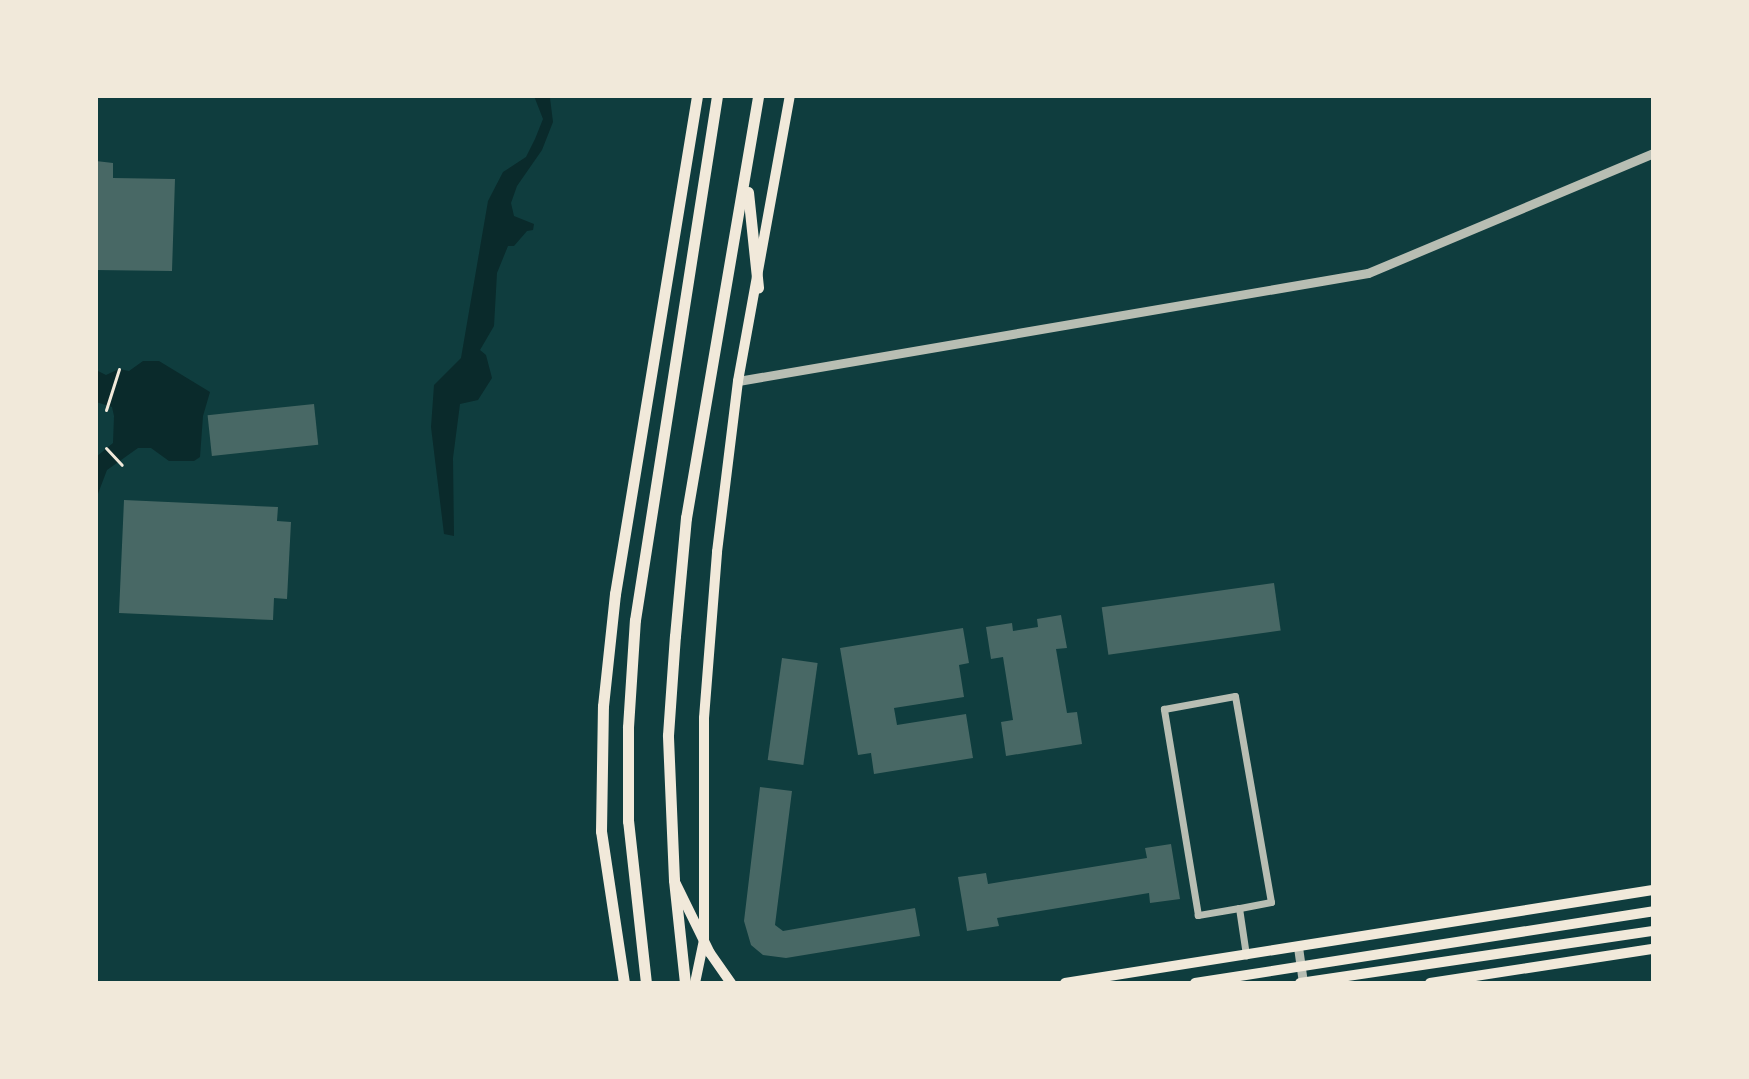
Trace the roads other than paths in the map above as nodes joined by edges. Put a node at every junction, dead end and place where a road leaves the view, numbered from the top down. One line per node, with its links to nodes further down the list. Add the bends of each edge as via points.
1 (697, 96): 19 (main road, via 615,594 603,706 601,831)
2 (717, 96): 20 (main road, via 635,620 628,821)
3 (761, 96): 6 (main road)
4 (790, 96): 7 (main road)
5 (1653, 153): 8 (street, via 1368,273)
6 (746, 180): 7 (main road); 9 (main road, via 686,518 668,735)
7 (758, 287): 8 (main road)
8 (738, 381): 14 (main road, via 707,645)
9 (674, 880): 14 (main road); 21 (main road)
10 (1653, 890): 15 (main road)
11 (1239, 908): 11 (street, via 1271,902 1235,696 1164,709 1198,915); 17 (street)
12 (1653, 911): 18 (main road)
13 (1653, 931): 26 (main road)
14 (704, 940): 22 (main road); 23 (main road)
15 (1298, 947): 17 (main road); 18 (street)
16 (1653, 949): 27 (main road)
17 (1246, 955): 24 (main road)
18 (1301, 966): 25 (main road); 26 (street)
19 (624, 983)
20 (646, 983)
21 (685, 983)
22 (695, 983)
23 (731, 983)
24 (1065, 983)
25 (1195, 983)
26 (1302, 983)
27 (1430, 983)

